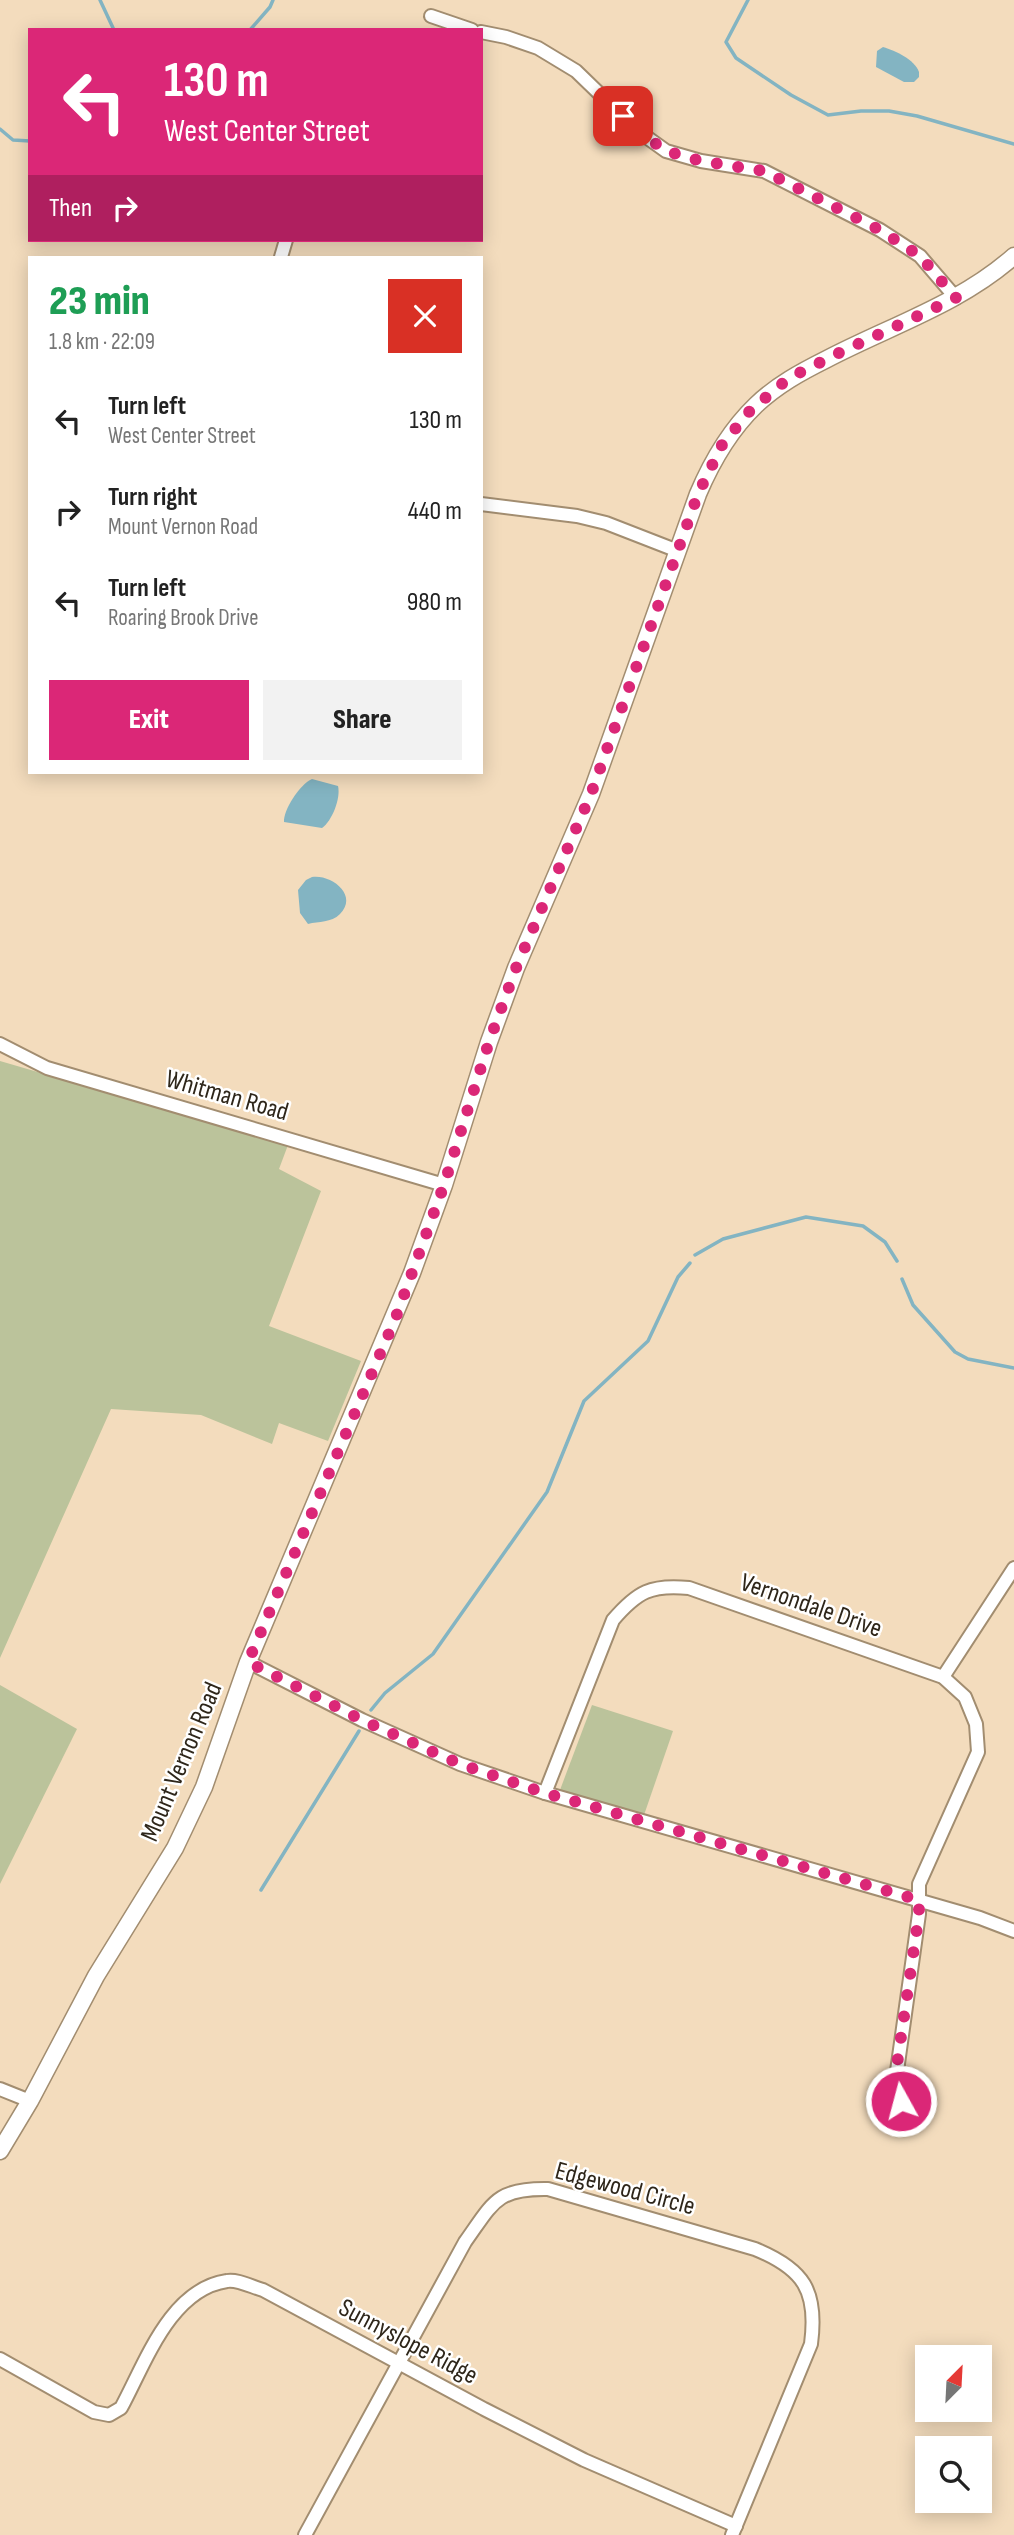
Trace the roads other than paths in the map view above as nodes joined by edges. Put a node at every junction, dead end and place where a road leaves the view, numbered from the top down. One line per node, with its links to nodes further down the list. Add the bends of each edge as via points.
1 (431, 16): 2 (street)
2 (466, 28)
3 (483, 33): 5 (street, via 538,48 576,71 638,131 666,151 764,171 880,230 920,256)
4 (1014, 256): 5 (main road, Mount Vernon Road)
5 (956, 298): 7 (main road, Mount Vernon Road, via 791,377 757,404 710,466)
6 (483, 504): 7 (street, via 577,516)
7 (678, 551): 9 (main road, Mount Vernon Road, via 591,794 516,968)
8 (0, 1044): 9 (street, Whitman Road, via 47,1068)
9 (444, 1185): 11 (main road, Mount Vernon Road, via 396,1317)
10 (1014, 1568): 12 (street)
11 (248, 1662): 13 (street, via 460,1764); 17 (main road, Mount Vernon Road, via 204,1787 176,1848 96,1976)
12 (943, 1677): 13 (street, Vernondale Drive, via 689,1588 650,1590 631,1599 613,1620); 14 (street, Vernondale Drive, via 965,1697 976,1724 978,1752 919,1884)
13 (545, 1793): 14 (street)
14 (919, 1900): 15 (street); 18 (street, Vernondale Drive, via 895,2078)
15 (1014, 1931)
16 (0, 2089): 17 (street)
17 (30, 2101): 19 (main road, Mount Vernon Road)
18 (901, 2101)
19 (0, 2151)
20 (0, 2359): 21 (street, Sunnyslope Ridge, via 94,2412 109,2415 121,2408 170,2317 206,2287 229,2280 263,2290)
21 (401, 2362): 22 (street, Sunnyslope Ridge, via 484,2409); 22 (street, Edgewood Circle, via 465,2242 498,2198 524,2189 548,2189 779,2259 799,2275 809,2295 814,2320 811,2344); 23 (street, Edgewood Circle)
22 (734, 2531)
23 (305, 2535)

